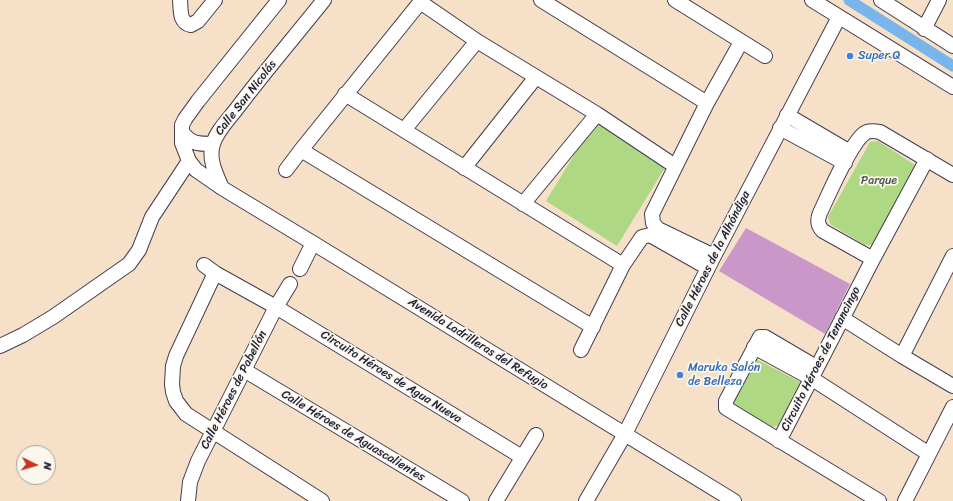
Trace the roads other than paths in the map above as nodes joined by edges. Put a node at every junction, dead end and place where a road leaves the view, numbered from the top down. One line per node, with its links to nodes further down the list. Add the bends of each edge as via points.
1 (180, 0): 2 (street, via 182,18 186,24 191,25 198,21)
2 (216, 0)
3 (279, 0): 25 (street, via 198,101 185,119)
4 (324, 0): 26 (street, Calle San Nicolás, via 217,134)
5 (541, 0): 20 (street)
6 (675, 0): 14 (street)
7 (812, 0): 11 (street)
8 (881, 0): 12 (street)
9 (939, 0): 12 (street)
10 (421, 1): 13 (street); 19 (street)
11 (839, 17): 18 (street); 22 (street, Calle Héroes de la Alhóndiga)
12 (924, 29): 15 (street)
13 (477, 41): 17 (street); 24 (street)
14 (741, 42): 16 (street); 20 (street)
15 (953, 46)
16 (765, 56)
17 (536, 77): 21 (street); 32 (street)
18 (953, 87)
19 (345, 94): 24 (street); 27 (street)
20 (707, 103): 31 (street)
21 (597, 114): 31 (street); 36 (street)
22 (787, 115): 23 (street, Calle Héroes de la Alhóndiga); 28 (street)
23 (780, 128): 28 (street); 40 (street, Calle Héroes de la Alhóndiga)
24 (404, 130): 32 (street)
25 (182, 132): 26 (street, via 192,142); 30 (street, via 182,143)
26 (212, 144): 35 (street, Calle San Nicolás, via 213,166)
27 (301, 150): 33 (street); 48 (street)
28 (848, 157): 29 (street, via 866,132 874,131); 39 (street, via 820,213 818,224 823,231)
29 (927, 159): 34 (street); 39 (street, Circuito Héroes de Tenancingo)
30 (189, 161): 35 (street, via 196,170); 49 (street, via 152,218 139,250 129,264 53,317)
31 (675, 166): 40 (street, via 652,214 653,223 658,229)
32 (464, 168): 36 (street)
33 (286, 170)
34 (953, 175)
35 (222, 188): 37 (street, Avenida Ladrilleras del Refugio)
36 (523, 204): 42 (street)
37 (313, 243): 43 (street); 57 (street, Avenida Ladrilleras del Refugio)
38 (953, 256): 51 (street)
39 (873, 258): 47 (street, Circuito Héroes de Tenancingo)
40 (711, 262): 42 (street, via 647,235 642,237); 57 (street, Calle Héroes de la Alhóndiga)
41 (204, 265): 44 (street, Circuito Héroes de Agua Nueva)
42 (623, 266): 48 (street)
43 (300, 269)
44 (215, 273): 46 (street, Circuito Héroes de Agua Nueva); 56 (street, via 176,356 172,374 176,401 186,414)
45 (290, 284): 46 (street, Calle Héroes de Pabellón)
46 (276, 307): 52 (street, Calle Héroes de Pabellón); 61 (street, Circuito Héroes de Agua Nueva)
47 (842, 318): 51 (street); 53 (street, Circuito Héroes de Tenancingo)
48 (593, 327): 50 (street)
49 (0, 346)
50 (581, 350)
51 (902, 356): 54 (street)
52 (244, 370): 56 (street, Calle Héroes de Pabellón); 64 (street, Calle Héroes de Aguascalientes)
53 (814, 372): 59 (street, Circuito Héroes de Tenancingo); 59 (street, via 763,336 754,347 726,400 725,406 731,412); 60 (street)
54 (953, 386)
55 (953, 407): 60 (street)
56 (213, 431): 62 (street); 63 (street, Calle Héroes de Pabellón, via 193,472)
57 (625, 434): 66 (street, Calle Héroes de la Alhóndiga); 67 (street, Avenida Ladrilleras del Refugio)
58 (536, 435): 61 (street)
59 (779, 441): 68 (street, Circuito Héroes de Tenancingo)
60 (929, 454): 69 (street)
61 (522, 457): 65 (street)
62 (313, 499)
63 (188, 501)
64 (462, 501)
65 (496, 501)
66 (586, 501)
67 (734, 501)
68 (879, 501)
69 (905, 501)

